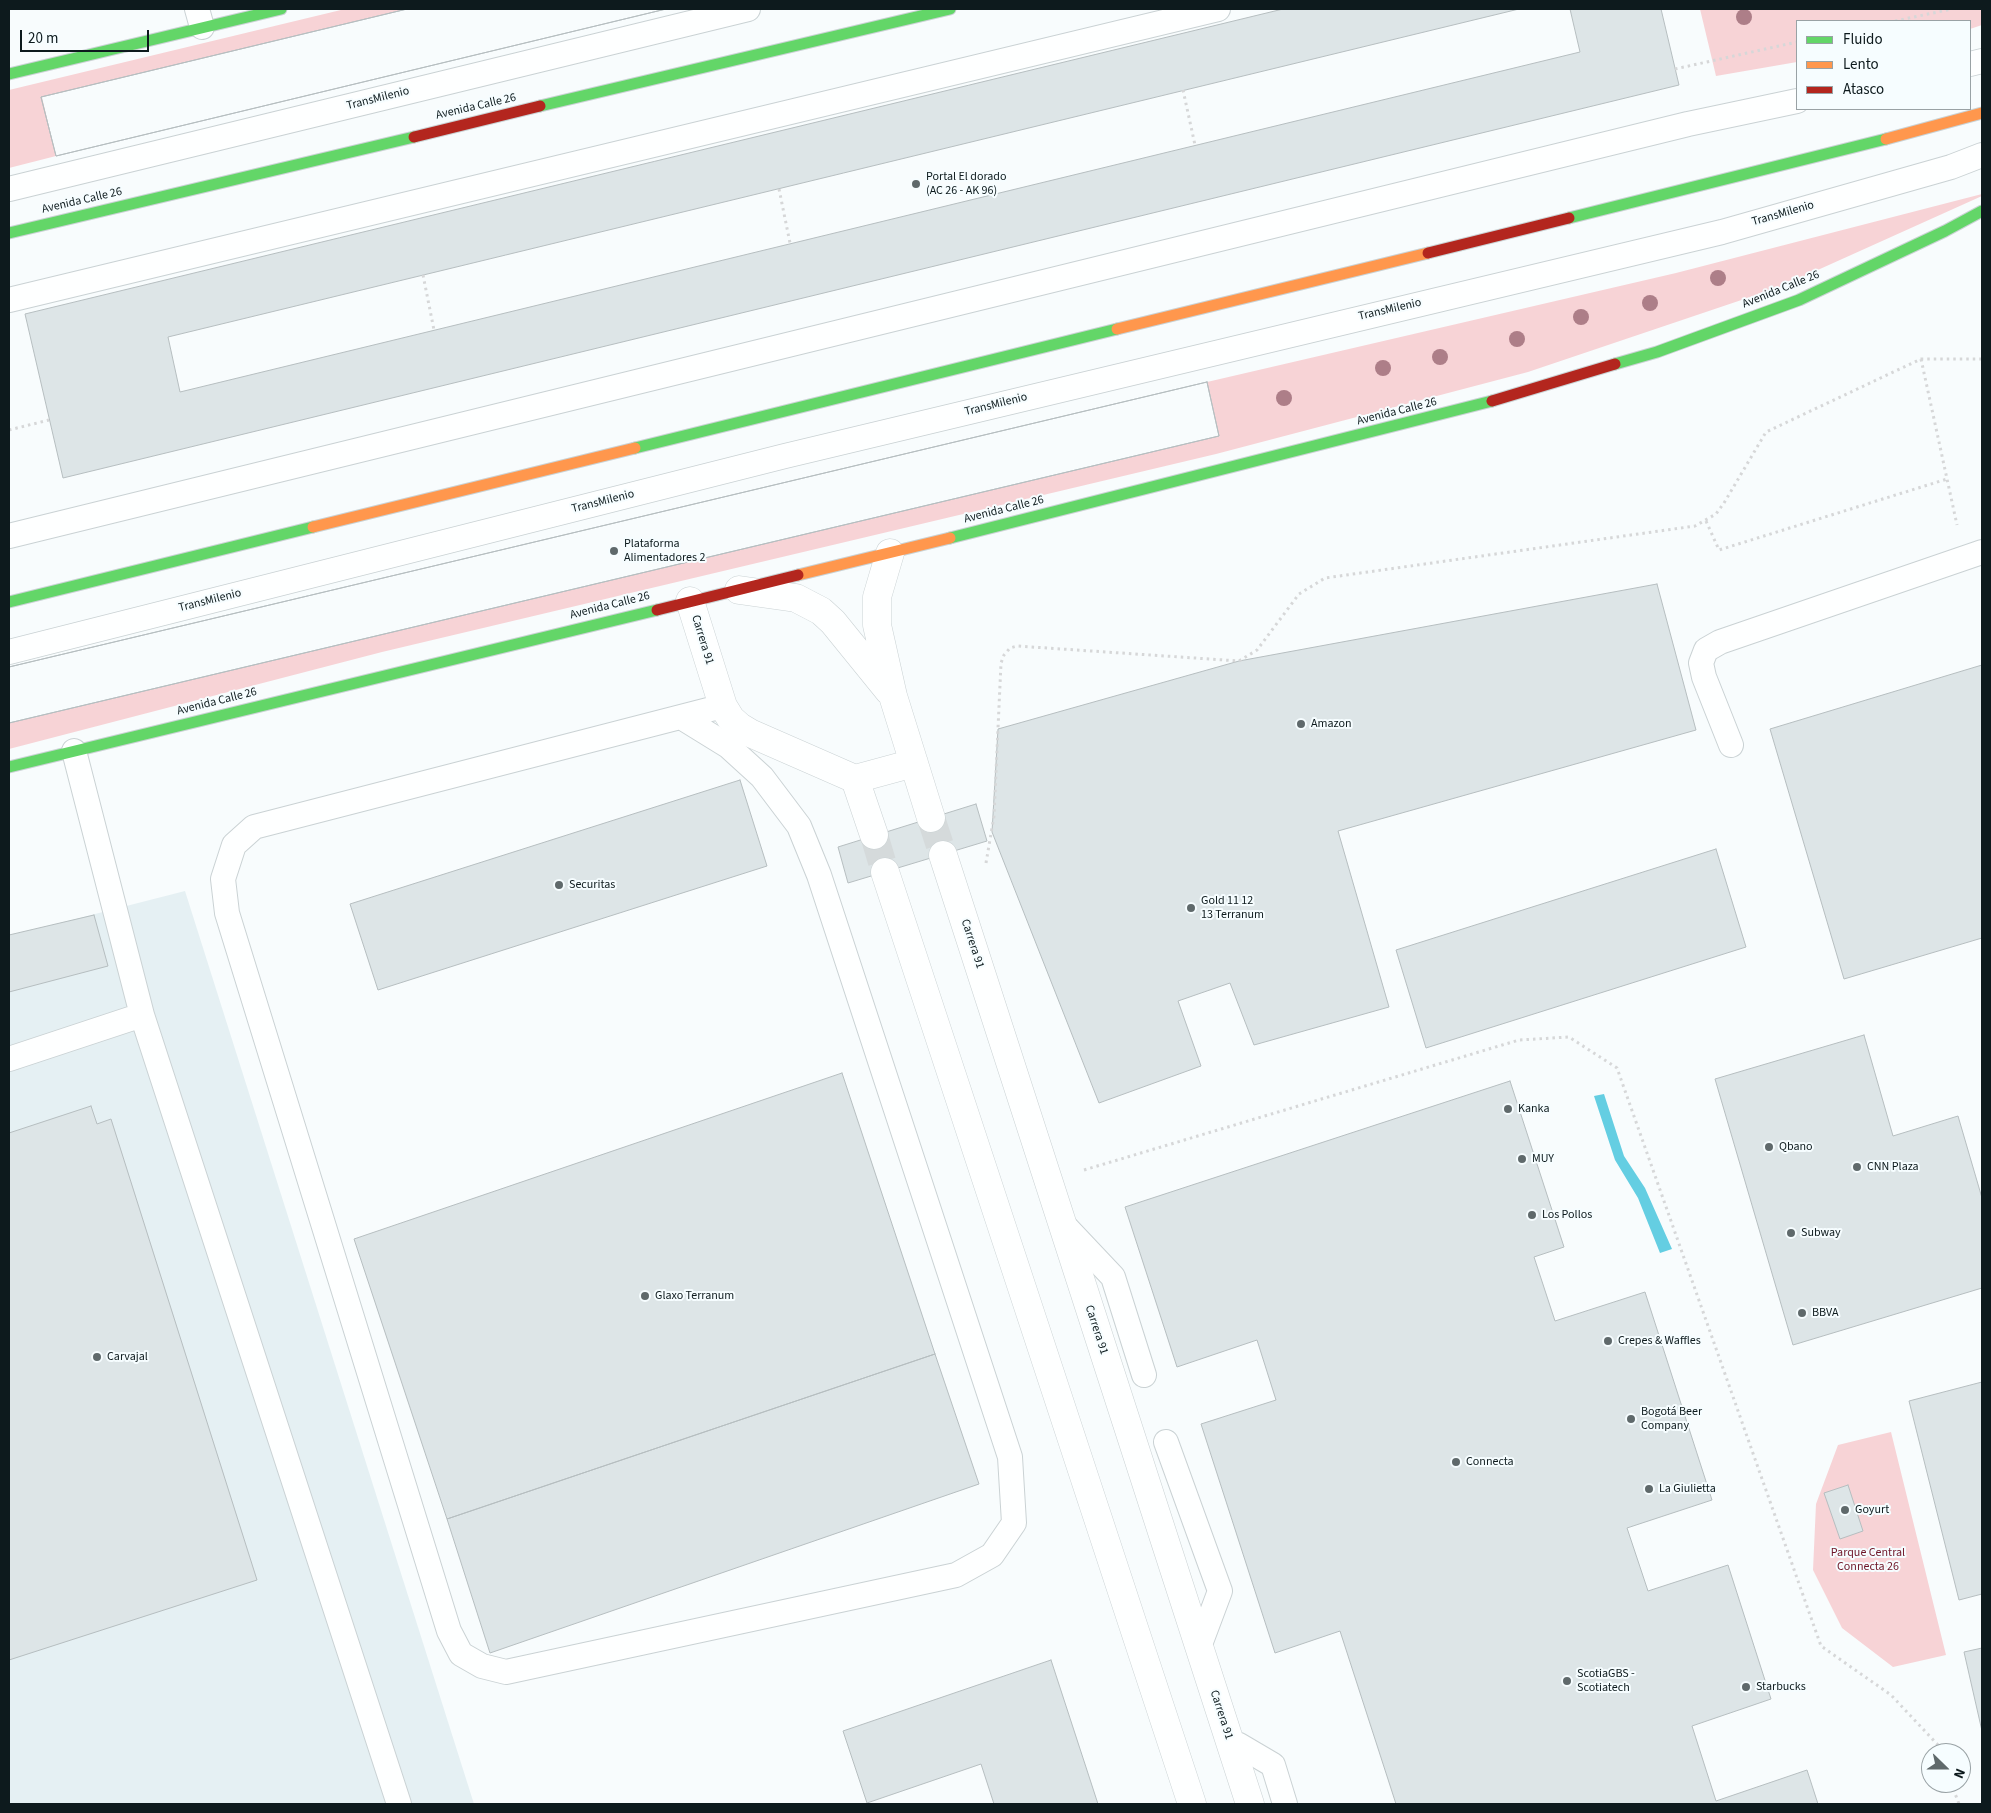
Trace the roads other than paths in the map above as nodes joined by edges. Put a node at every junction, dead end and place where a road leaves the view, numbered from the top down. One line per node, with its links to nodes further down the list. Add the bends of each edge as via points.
1 (281, 9): 5 (main road)
2 (748, 9): 10 (lane, TransMilenio)
3 (950, 9): 12 (main road, Avenida Calle 26)
4 (1218, 9): 13 (lane)
5 (200, 18): 6 (main road)
6 (9, 74)
7 (1796, 101): 14 (lane, via 1688,124)
8 (1982, 113): 19 (main road, via 1814,158)
9 (1982, 156): 20 (lane, TransMilenio, via 1722,232 785,456)
10 (9, 190)
11 (1982, 211): 15 (main road, Avenida Calle 26, via 1799,300 1657,352 1461,410)
12 (9, 233)
13 (9, 300)
14 (9, 536)
15 (890, 553): 17 (main road, Avenida Calle 26); 21 (street, via 876,597 876,612)
16 (1973, 555): 24 (lane, via 1720,642 1706,650 1701,663 1704,677)
17 (739, 590): 18 (main road, Avenida Calle 26); 21 (street, via 796,598 821,610)
18 (690, 601): 22 (street, Carrera 91); 25 (main road, Avenida Calle 26)
19 (9, 602)
20 (9, 652)
21 (893, 696): 26 (street)
22 (722, 706): 23 (lane); 28 (street, Carrera 91, via 740,727)
23 (681, 717): 23 (lane, via 254,827 234,845 223,879 227,913 449,1631 461,1654 482,1666 506,1672 956,1575 992,1555 1014,1523 1010,1457 820,874 799,826 762,777 728,746)
24 (1731, 745)
25 (74, 750): 27 (main road, Avenida Calle 26); 33 (lane)
26 (914, 763): 28 (street); 29 (street)
27 (9, 767)
28 (855, 779): 30 (street)
29 (931, 818)
30 (874, 835)
31 (943, 855): 35 (street, Carrera 91)
32 (885, 872): 41 (street)
33 (142, 1015): 34 (lane); 40 (lane)
34 (9, 1059)
35 (1062, 1223): 36 (lane, via 1113,1277); 38 (street, Carrera 91)
36 (1144, 1376)
37 (1166, 1442): 38 (lane, via 1220,1591)
38 (1199, 1647): 39 (street, Carrera 91)
39 (1230, 1744): 42 (street, Carrera 91); 43 (lane, via 1239,1745 1273,1765)
40 (400, 1804)
41 (1192, 1804)
42 (1250, 1804)
43 (1285, 1804)

